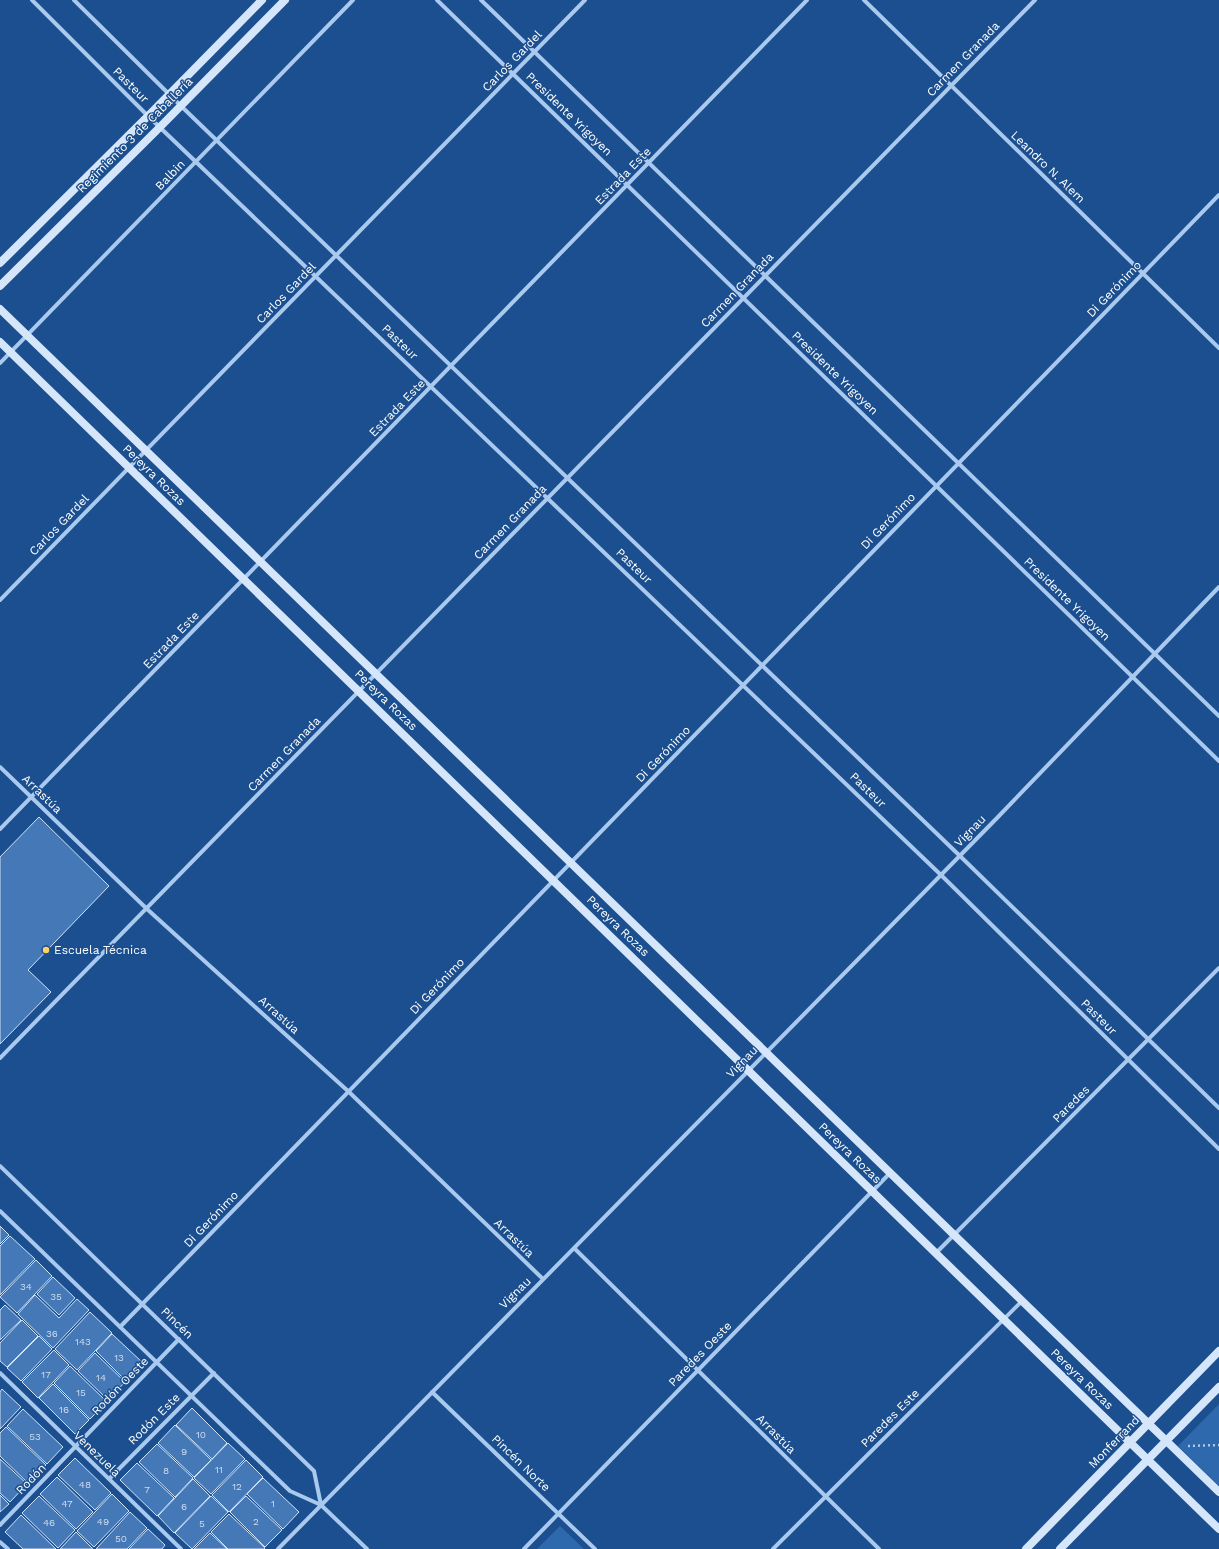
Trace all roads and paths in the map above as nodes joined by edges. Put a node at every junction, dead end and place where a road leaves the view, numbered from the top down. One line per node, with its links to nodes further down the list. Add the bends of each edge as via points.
1 (32, 0): 17 (street, Pasteur)
2 (74, 0): 15 (street, Pasteur)
3 (262, 0): 15 (street, Regimiento 3 de Caballería)
4 (285, 0): 16 (street, Regimiento 3 de Caballería)
5 (353, 0): 19 (street, Balbin)
6 (437, 0): 13 (street, Presidente Yrigoyen)
7 (481, 0): 12 (street, Presidente Yrigoyen)
8 (585, 0): 12 (street, Carlos Gardel)
9 (808, 0): 21 (street, Estrada Este)
10 (864, 0): 14 (street, Leandro N. Alem)
11 (1035, 0): 14 (street, Carmen Granada)
12 (535, 52): 13 (street, Carlos Gardel); 21 (street, Presidente Yrigoyen)
13 (513, 74): 22 (street, Presidente Yrigoyen); 24 (street, Carlos Gardel)
14 (951, 86): 26 (street, Leandro N. Alem); 28 (street, Carmen Granada)
15 (169, 95): 16 (street, Pasteur); 17 (street, Regimiento 3 de Caballería)
16 (181, 106): 18 (street, Regimiento 3 de Caballería); 19 (street, Pasteur)
17 (148, 116): 18 (street, Pasteur); 25 (street, Regimiento 3 de Caballería)
18 (160, 127): 20 (street, Pasteur); 29 (street, Regimiento 3 de Caballería)
19 (216, 141): 20 (street, Balbin); 24 (street, Pasteur)
20 (196, 162): 27 (street, Pasteur); 32 (street, Balbin)
21 (649, 163): 22 (street, Estrada Este); 28 (street, Presidente Yrigoyen)
22 (628, 185): 30 (street, Presidente Yrigoyen); 37 (street, Estrada Este)
23 (1219, 195): 26 (street, Di Gerónimo)
24 (336, 256): 27 (street, Carlos Gardel); 37 (street, Pasteur)
25 (0, 263)
26 (1143, 273): 34 (street, Leandro N. Alem); 40 (street, Di Gerónimo)
27 (316, 276): 38 (street, Pasteur); 39 (street, Carlos Gardel)
28 (765, 276): 30 (street, Carmen Granada); 40 (street, Presidente Yrigoyen)
29 (0, 286)
30 (744, 298): 42 (street, Carmen Granada); 43 (street, Presidente Yrigoyen)
31 (0, 309): 32 (street, Pereyra Rozas)
32 (27, 335): 35 (street, Balbin); 39 (street, Pereyra Rozas)
33 (0, 342): 35 (street, Pereyra Rozas)
34 (1219, 348)
35 (11, 352): 36 (street, Balbin); 41 (street, Pereyra Rozas)
36 (0, 363)
37 (451, 366): 38 (street, Estrada Este); 42 (street, Pasteur)
38 (431, 386): 44 (street, Pasteur); 45 (street, Estrada Este)
39 (146, 450): 41 (street, Carlos Gardel); 45 (street, Pereyra Rozas)
40 (958, 463): 43 (street, Di Gerónimo); 49 (street, Presidente Yrigoyen)
41 (129, 467): 46 (street, Pereyra Rozas); 48 (street, Carlos Gardel)
42 (567, 478): 44 (street, Carmen Granada); 50 (street, Pasteur)
43 (937, 486): 50 (street, Di Gerónimo); 52 (street, Presidente Yrigoyen)
44 (548, 498): 51 (street, Carmen Granada); 53 (street, Pasteur)
45 (261, 562): 46 (street, Estrada Este); 51 (street, Pereyra Rozas)
46 (244, 579): 54 (street, Pereyra Rozas); 58 (street, Estrada Este)
47 (1219, 587): 49 (street, Vignau)
48 (0, 600)
49 (1155, 654): 52 (street, Vignau); 55 (street, Presidente Yrigoyen)
50 (762, 666): 53 (street, Di Gerónimo); 60 (street, Pasteur)
51 (376, 674): 54 (street, Carmen Granada); 61 (street, Pereyra Rozas)
52 (1133, 677): 56 (street, Presidente Yrigoyen); 60 (street, Vignau)
53 (743, 685): 61 (street, Di Gerónimo); 62 (street, Pasteur)
54 (359, 691): 63 (street, Pereyra Rozas); 64 (street, Carmen Granada)
55 (1219, 716)
56 (1219, 761)
57 (0, 767): 58 (street, Arrastúa)
58 (31, 797): 59 (street, Estrada Este); 64 (street, Arrastúa)
59 (0, 829)
60 (960, 856): 62 (street, Vignau); 66 (street, Pasteur)
61 (571, 863): 63 (street, Di Gerónimo); 67 (street, Pereyra Rozas)
62 (941, 875): 67 (street, Vignau); 69 (street, Pasteur)
63 (554, 881): 70 (street, Pereyra Rozas); 71 (street, Di Gerónimo)
64 (147, 909): 68 (street, Carmen Granada); 71 (street, Arrastúa)
65 (1219, 968): 66 (street, Paredes)
66 (1148, 1039): 69 (street, Paredes); 72 (street, Pasteur)
67 (766, 1052): 70 (street, Vignau); 75 (street, Pereyra Rozas)
68 (0, 1058)
69 (1128, 1060): 73 (street, Pasteur); 78 (street, Paredes)
70 (749, 1070): 76 (street, Pereyra Rozas); 79 (street, Vignau)
71 (348, 1092): 81 (street, Arrastúa); 83 (street, Di Gerónimo)
72 (1219, 1108)
73 (1219, 1149)
74 (0, 1166): 83 (street, Pincén)
75 (890, 1173): 76 (street, Paredes Oeste); 78 (street, Pereyra Rozas)
76 (872, 1191): 80 (street, Pereyra Rozas); 89 (street, Paredes Oeste)
77 (0, 1211): 85 (street)
78 (954, 1235): 80 (street, Paredes); 82 (street, Pereyra Rozas)
79 (574, 1248): 81 (street, Vignau); 89 (street, Arrastúa)
80 (936, 1253): 84 (street, Pereyra Rozas)
81 (543, 1279): 93 (street, Vignau)
82 (1022, 1301): 84 (street, Paredes Este); 95 (street, Pereyra Rozas)
83 (143, 1304): 85 (street, Di Gerónimo); 86 (street, Pincén)
84 (1004, 1319): 97 (street, Pereyra Rozas); 104 (street, Paredes Este)
85 (120, 1327): 88 (street)
86 (179, 1339): 88 (street, Rodón Oeste); 91 (street, Pincén)
87 (1219, 1351): 95 (street, Monferrand)
88 (157, 1362): 94 (street); 99 (street, Rodón Oeste)
89 (698, 1371): 104 (street, Arrastúa); 106 (street, Paredes Oeste)
90 (0, 1373): 99 (street, Venezuela)
91 (214, 1373): 94 (street, Rodón Este); 105 (street, Pincén, via 314,1471)
92 (1219, 1387): 96 (street)
93 (432, 1392): 105 (street, Vignau); 106 (street, Pincén Norte)
94 (192, 1396): 102 (street, Rodón Este); 105 (street, via 290,1491)
95 (1148, 1424): 96 (street, Pereyra Rozas); 97 (street, Monferrand)
96 (1166, 1441): 101 (street); 103 (street, Pereyra Rozas)
97 (1130, 1442): 101 (street, Pereyra Rozas); 118 (street, Monferrand)
98 (1219, 1445): 100 (path)
99 (76, 1446): 102 (street, Venezuela); 107 (street, Rodón)
100 (1185, 1446)
101 (1148, 1460): 108 (street, Pereyra Rozas); 119 (street)
102 (109, 1479): 111 (street, Venezuela)
103 (1219, 1492)
104 (825, 1497): 116 (street, Paredes Este); 117 (street, Arrastúa)
105 (321, 1504): 112 (street, Vignau); 113 (street)
106 (559, 1514): 114 (street, Paredes Oeste); 115 (street, Pincén Norte)
107 (0, 1525)
108 (1219, 1529)
109 (0, 1542): 110 (street)
110 (8, 1549)
111 (181, 1549)
112 (278, 1549)
113 (367, 1549)
114 (524, 1549)
115 (595, 1549)
116 (773, 1549)
117 (879, 1549)
118 (1026, 1549)
119 (1060, 1549)

